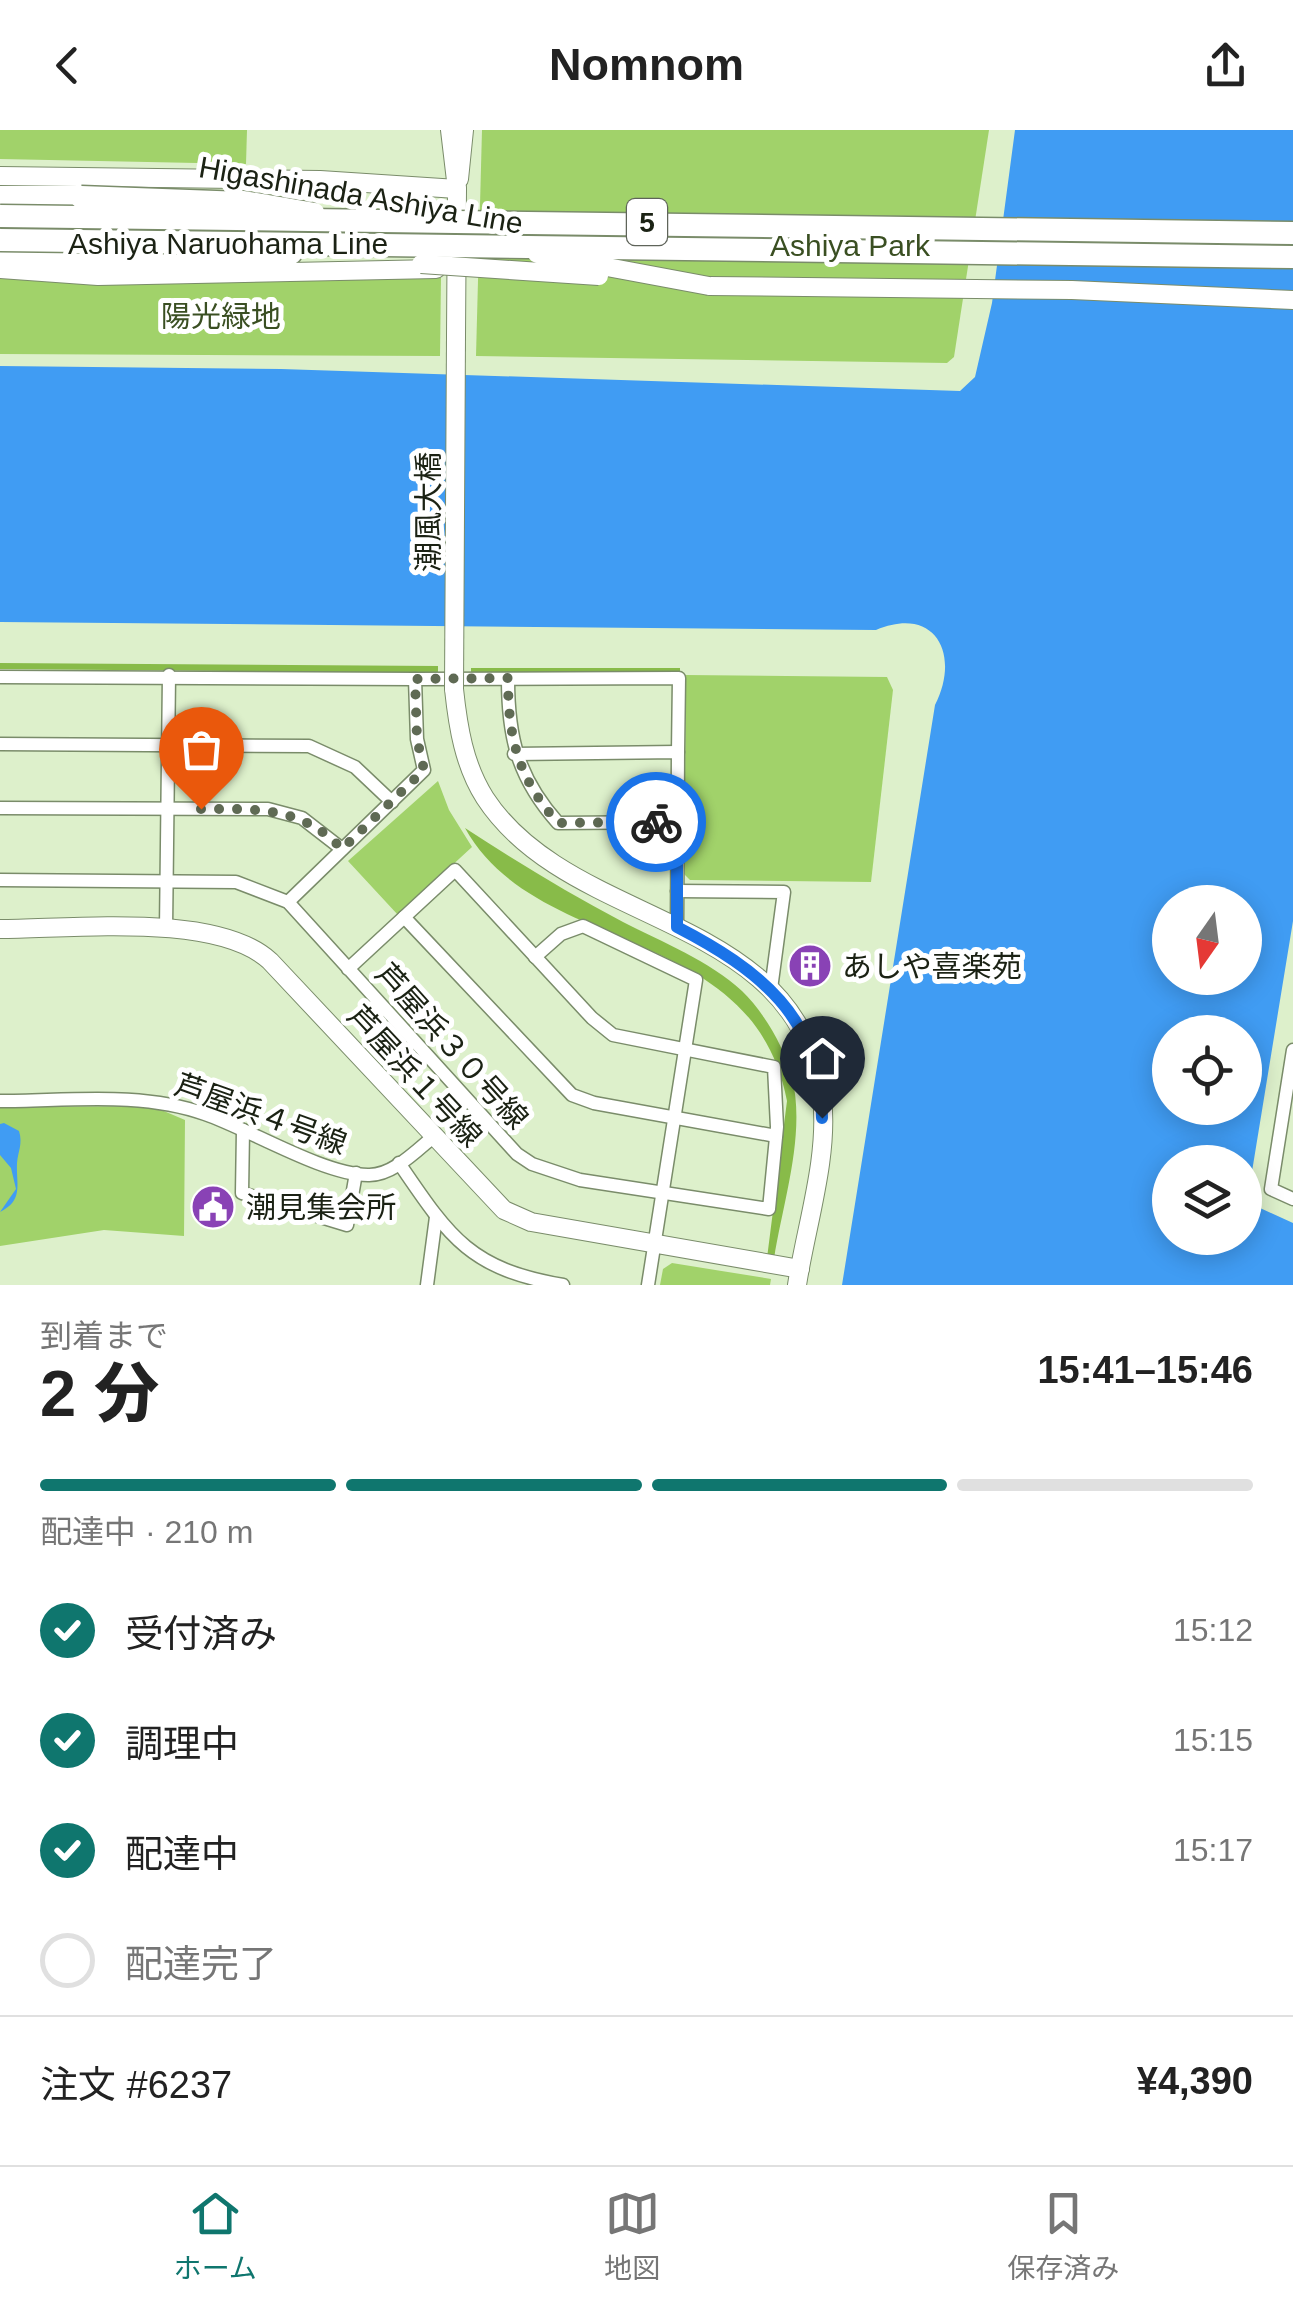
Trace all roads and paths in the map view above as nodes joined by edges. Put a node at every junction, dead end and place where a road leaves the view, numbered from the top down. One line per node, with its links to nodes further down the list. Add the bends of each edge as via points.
1 (450, 130): 5 (main road)
2 (464, 130): 5 (main road)
3 (0, 176): 5 (main road, Ashiya Naruohama Line, via 320,180)
4 (0, 186): 15 (main road, Higashinada Ashiya Line, bridge, via 222,196)
5 (456, 189): 14 (main road)
6 (0, 196): 8 (highway, 5, bridge)
7 (0, 216): 8 (highway, 5, bridge)
8 (574, 221): 9 (highway, 5, bridge)
9 (1293, 233)
10 (0, 240): 11 (highway, 5, bridge)
11 (417, 254): 12 (highway, 5, bridge); 13 (highway, 5, bridge); 15 (main road, Higashinada Ashiya Line, bridge)
12 (1293, 257)
13 (6, 265): 14 (main road, Ashiya Naruohama Line, via 98,276)
14 (456, 269): 35 (main road, 潮風大橋, bridge, via 454,689 470,768 506,823 558,865)
15 (709, 286): 16 (main road, Higashinada Ashiya Line)
16 (1293, 300)
17 (169, 675): 18 (street); 20 (street); 22 (street)
18 (0, 677)
19 (508, 678): 20 (street); 23 (street, via 678,678); 24 (street)
20 (415, 679): 25 (street, via 424,770)
21 (0, 744): 22 (street)
22 (168, 744): 25 (street, via 308,746 356,766); 27 (street)
23 (678, 752): 24 (street); 28 (street)
24 (514, 754): 28 (street, via 530,789 558,823)
25 (392, 802): 29 (street)
26 (0, 808): 27 (street)
27 (167, 809): 29 (street, via 286,813 318,827); 31 (street)
28 (677, 822): 32 (street)
29 (342, 849): 33 (street)
30 (0, 880): 31 (street)
31 (166, 882): 33 (street, via 236,882); 37 (street)
32 (677, 891): 35 (street); 40 (street, via 784,892)
33 (288, 902): 39 (street, 芦屋浜３０号線)
34 (404, 917): 38 (street, via 455,870); 39 (street); 44 (street, via 564,1089 594,1103)
35 (677, 927): 40 (main road, via 740,962)
36 (0, 929): 37 (main road, 芦屋浜１号線)
37 (166, 929): 47 (main road, 芦屋浜１号線, via 204,930 257,949)
38 (535, 957): 42 (street, via 613,1035); 42 (street, via 561,934 583,926 696,980)
39 (348, 968): 50 (street, 芦屋浜３０号線, via 517,1154 549,1173)
40 (771, 989): 55 (main road, via 805,1036 822,1103)
41 (1293, 1050): 51 (street, via 1271,1189)
42 (685, 1052): 44 (street); 46 (street, via 774,1067)
43 (0, 1102): 45 (street, 芦屋浜４号線, via 150,1102)
44 (676, 1118): 46 (street); 50 (street)
45 (242, 1130): 49 (street, 芦屋浜４号線); 49 (street, via 242,1193 347,1225)
46 (776, 1136): 50 (street, 芦屋浜３０号線, via 769,1208)
47 (433, 1137): 48 (street, 芦屋浜４号線); 53 (main road, 芦屋浜１号線, via 516,1216)
48 (399, 1163): 49 (street, 芦屋浜４号線, via 380,1174); 52 (street)
49 (356, 1174)
50 (663, 1192): 53 (street)
51 (1293, 1198)
52 (436, 1217): 54 (street); 56 (street)
53 (655, 1242): 55 (main road, 芦屋浜１号線); 59 (street)
54 (497, 1269): 57 (street); 58 (street)
55 (798, 1277)
56 (427, 1285)
57 (492, 1285)
58 (563, 1285)
59 (648, 1285)

